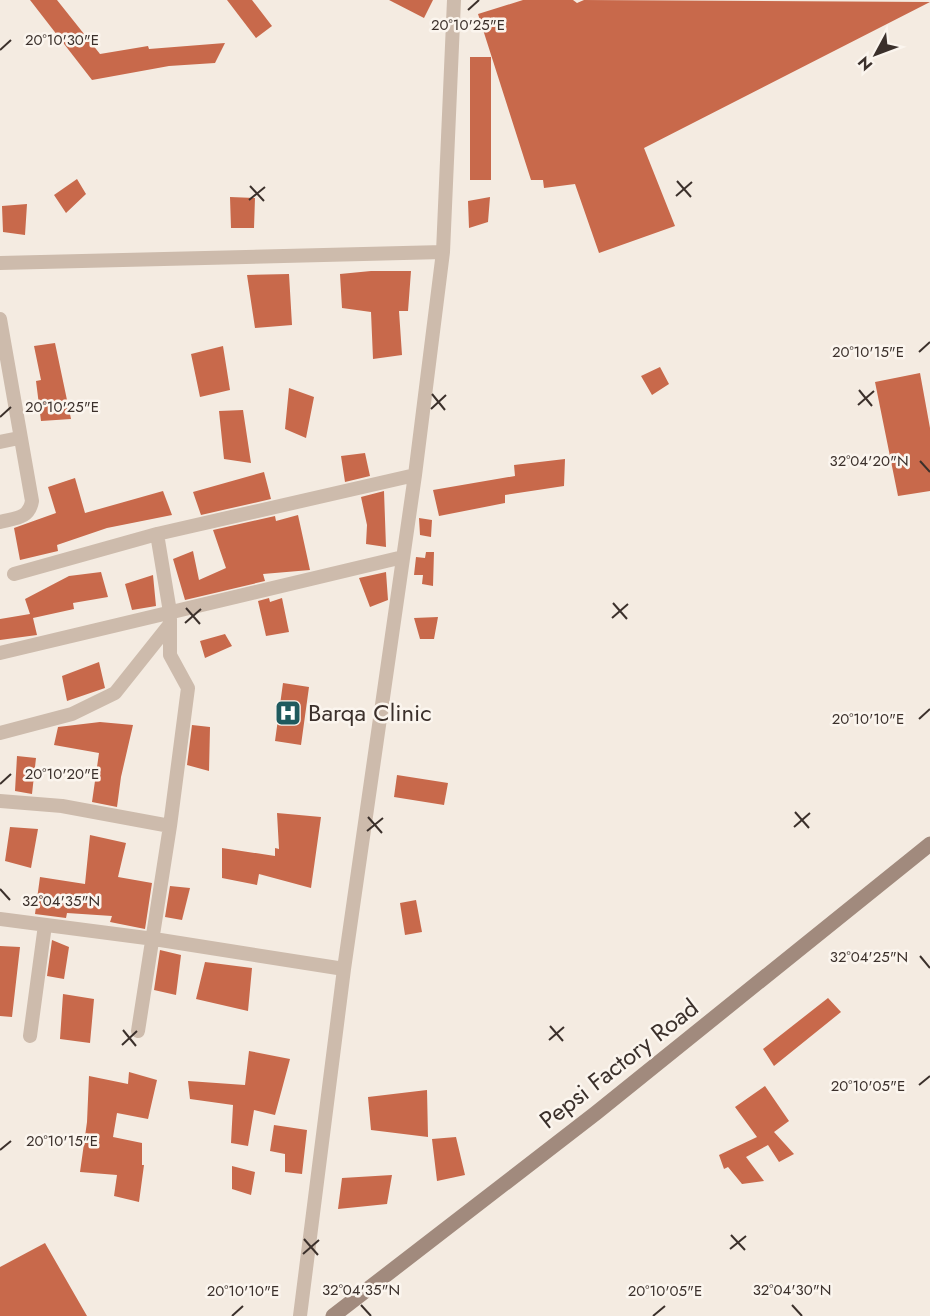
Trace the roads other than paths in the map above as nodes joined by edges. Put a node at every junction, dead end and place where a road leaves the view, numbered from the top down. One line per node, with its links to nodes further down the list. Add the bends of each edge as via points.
1 (454, 0): 2 (street)
2 (443, 252): 3 (street); 7 (street)
3 (0, 263)
4 (0, 319): 5 (street)
5 (19, 438): 6 (street); 8 (street, via 32,501 30,510 24,516)
6 (0, 442)
7 (415, 475): 9 (street); 10 (street)
8 (0, 522)
9 (157, 534): 11 (street); 12 (street)
10 (403, 557): 12 (street); 21 (street)
11 (14, 574)
12 (170, 618): 13 (street); 14 (street, via 115,693 72,714); 16 (street, via 172,663 188,688)
13 (0, 653)
14 (0, 733)
15 (0, 801): 16 (street, via 62,806)
16 (170, 826): 20 (street)
17 (930, 844): 25 (main road, Pepsi Factory Road, via 596,1113)
18 (0, 920): 19 (street)
19 (45, 925): 20 (street); 23 (street)
20 (154, 939): 21 (street); 22 (street)
21 (344, 969): 24 (street)
22 (138, 1031)
23 (30, 1035)
24 (300, 1316)
25 (333, 1316)

